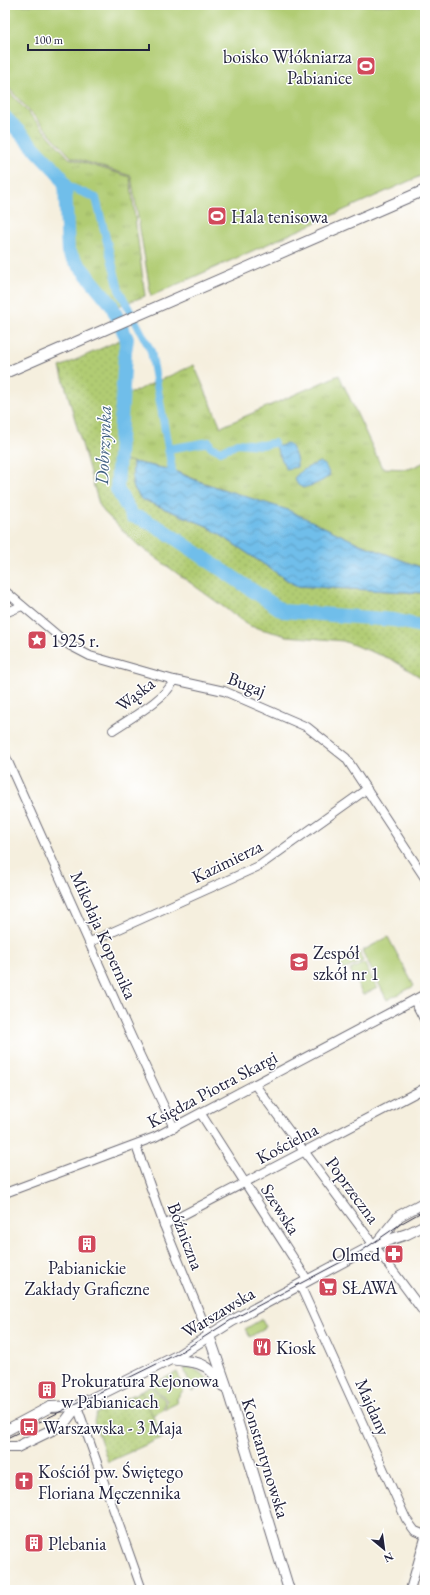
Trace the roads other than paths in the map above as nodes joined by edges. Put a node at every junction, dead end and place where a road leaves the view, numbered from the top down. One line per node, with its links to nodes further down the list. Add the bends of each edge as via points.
1 (425, 190): 2 (street)
2 (5, 373)
3 (5, 591): 4 (street, Bugaj)
4 (22, 606): 5 (street); 6 (street, Bugaj, via 69,645 85,654)
5 (5, 613)
6 (174, 680): 7 (street, Wąska, via 164,694); 9 (street, Bugaj, via 224,691 307,727 346,758)
7 (113, 730)
8 (5, 754): 11 (street, Mikołaja Kopernika)
9 (367, 789): 10 (street, Bugaj); 11 (street, Kazimierza, via 259,866)
10 (425, 878)
11 (90, 942): 18 (street, Mikołaja Kopernika)
12 (425, 994): 13 (street, Księdza Piotra Skargi)
13 (414, 1000): 14 (street); 15 (street, Księdza Piotra Skargi)
14 (425, 1021)
15 (255, 1085): 17 (street, Księdza Piotra Skargi); 20 (street, Poprzeczna)
16 (425, 1088): 20 (street, Kościelna)
17 (201, 1114): 18 (street, Księdza Piotra Skargi); 21 (street, Szewska)
18 (174, 1128): 19 (street, Księdza Piotra Skargi)
19 (136, 1146): 22 (street, Księdza Piotra Skargi); 24 (street, Bóźniczna)
20 (305, 1152): 21 (street, Kościelna); 26 (street, Poprzeczna)
21 (245, 1183): 24 (street, Kościelna); 27 (street, Szewska)
22 (5, 1193)
23 (425, 1202): 26 (street, Warszawska, via 399,1216)
24 (164, 1225): 29 (street, Bóźniczna)
25 (425, 1225): 26 (street, Warszawska)
26 (374, 1245): 27 (street, Warszawska); 28 (street, Poprzeczna)
27 (304, 1283): 29 (street, Warszawska); 35 (street, Majdany, via 406,1519 415,1531)
28 (425, 1314)
29 (209, 1336): 30 (street, Warszawska); 31 (street, Konstantynowska)
30 (172, 1359): 31 (street, via 187,1360 205,1366); 32 (street, Warszawska)
31 (228, 1391): 37 (street, Konstantynowska)
32 (77, 1406): 33 (street, Warszawska, via 50,1407); 34 (street, Warszawska, via 60,1426 17,1448); 36 (street)
33 (5, 1431)
34 (5, 1448)
35 (425, 1536): 38 (street)
36 (142, 1590)
37 (289, 1590)
38 (410, 1590)

